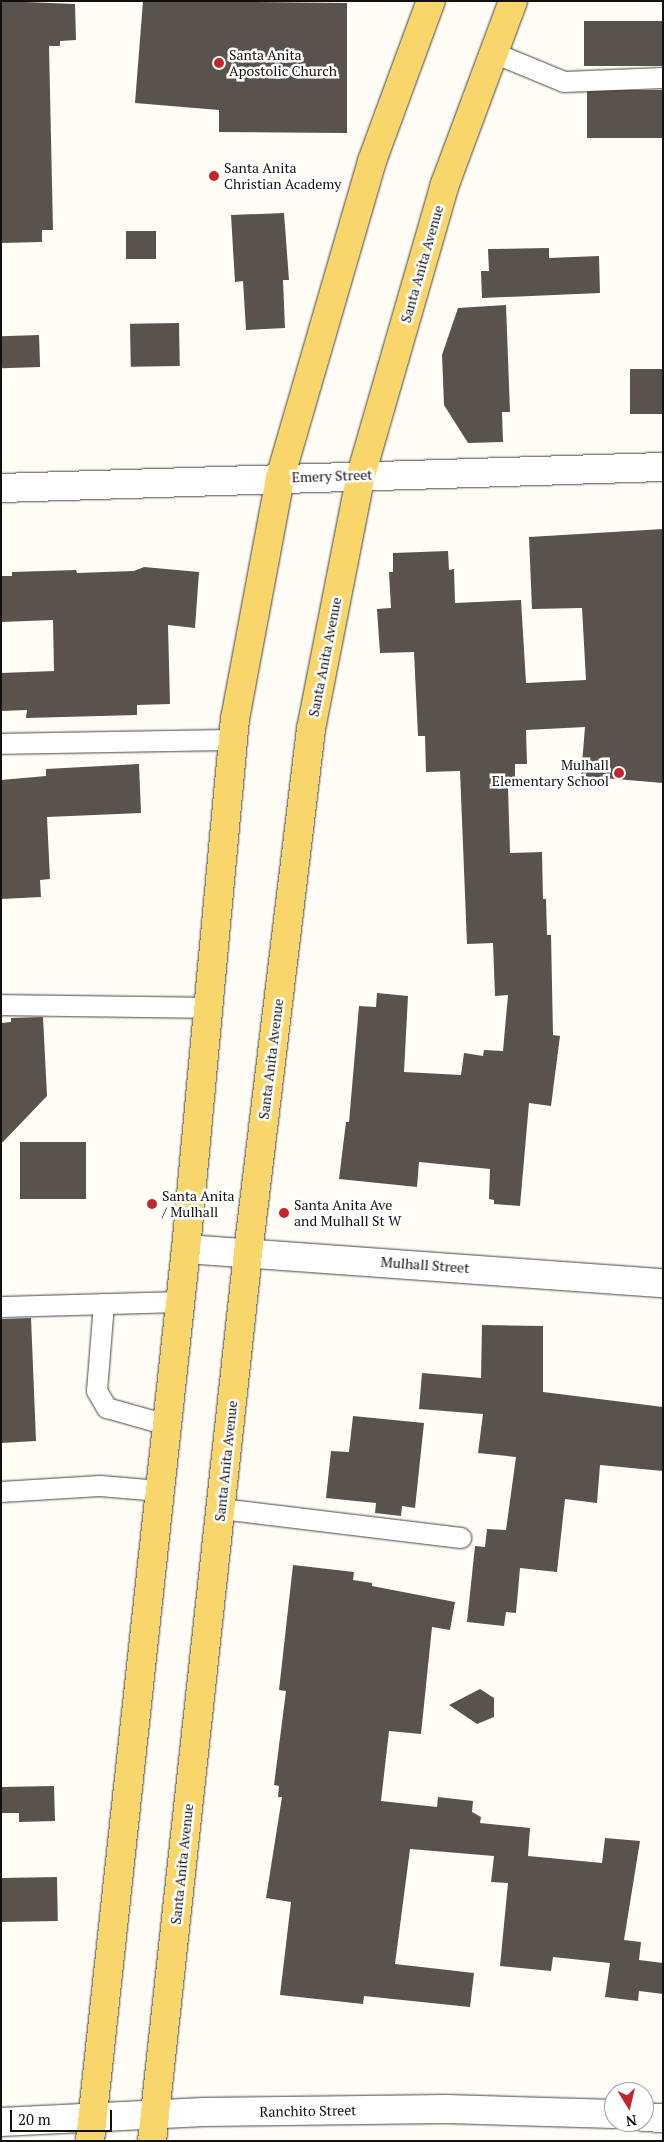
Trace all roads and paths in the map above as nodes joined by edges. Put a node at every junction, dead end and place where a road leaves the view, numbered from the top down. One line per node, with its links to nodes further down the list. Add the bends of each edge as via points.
1 (432, 1): 7 (main road, via 372,160)
2 (513, 1): 3 (main road, Santa Anita Avenue)
3 (494, 52): 4 (lane, via 564,82); 6 (main road, Santa Anita Avenue, via 445,184)
4 (663, 78)
5 (663, 467): 6 (street, Emery Street)
6 (361, 475): 7 (street, Emery Street); 14 (main road, Santa Anita Avenue, via 311,729)
7 (280, 478): 8 (street, Emery Street); 9 (main road)
8 (1, 488)
9 (233, 740): 10 (lane); 12 (main road)
10 (1, 744)
11 (1, 1005): 12 (lane)
12 (208, 1008): 13 (main road)
13 (186, 1249): 14 (street, Mulhall Street); 16 (main road)
14 (248, 1253): 15 (street, Mulhall Street); 22 (main road, Santa Anita Avenue)
15 (663, 1283)
16 (180, 1302): 17 (lane); 19 (main road)
17 (104, 1304): 18 (lane); 19 (lane, via 97,1390 106,1408)
18 (1, 1307)
19 (167, 1425): 20 (main road)
20 (160, 1491): 21 (lane, via 100,1486); 27 (main road)
21 (1, 1492)
22 (221, 1509): 23 (lane); 24 (main road, Santa Anita Avenue)
23 (461, 1538)
24 (156, 2114): 25 (street, Ranchito Street, via 446,2109); 27 (street, Ranchito Street); 28 (main road, Santa Anita Avenue)
25 (604, 2114)
26 (1, 2122): 27 (street, Ranchito Street)
27 (91, 2129)
28 (152, 2141)

